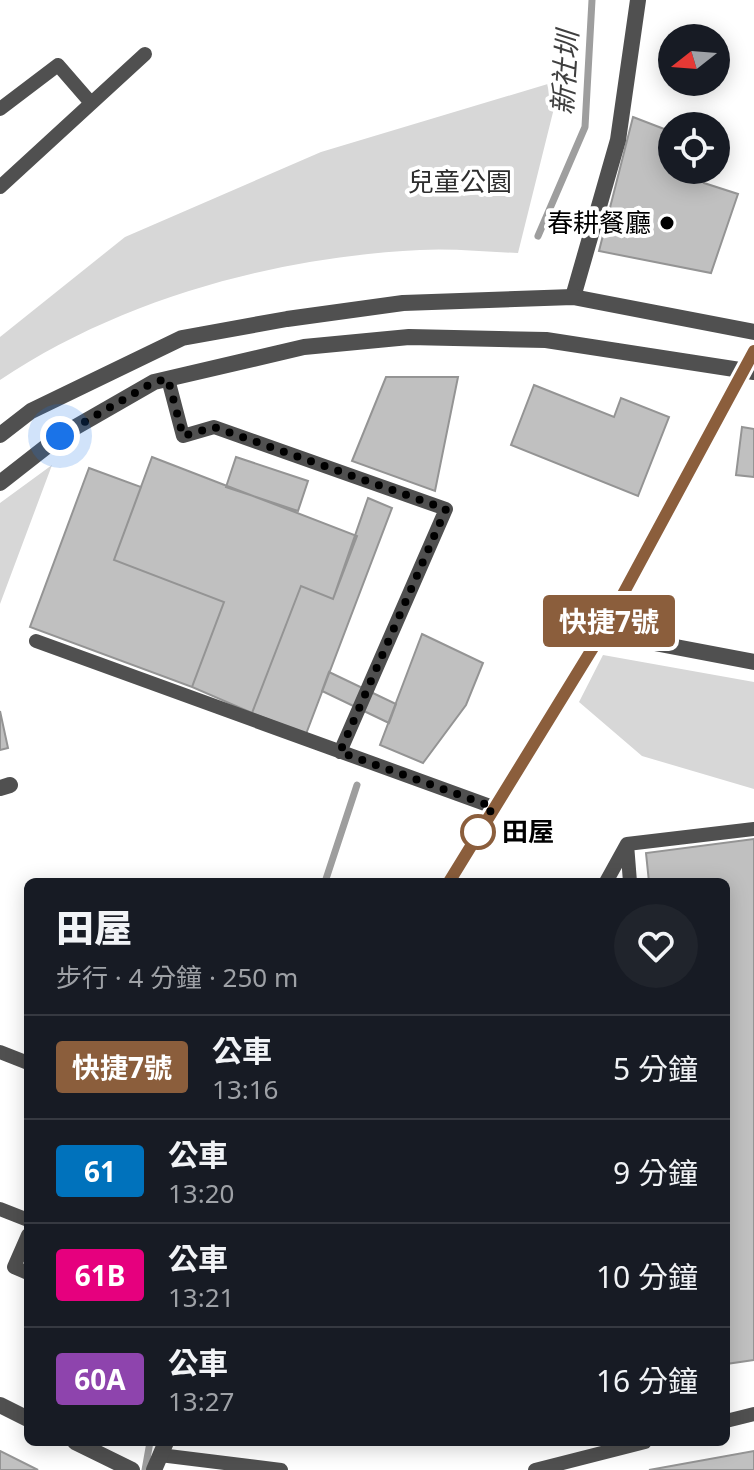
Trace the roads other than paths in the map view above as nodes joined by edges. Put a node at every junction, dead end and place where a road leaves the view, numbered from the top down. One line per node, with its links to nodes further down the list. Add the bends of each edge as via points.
1 (638, 0): 6 (street, via 618,140)
2 (145, 54): 3 (lane)
3 (91, 103): 4 (lane, via 58,65); 5 (lane)
4 (0, 109)
5 (0, 187)
6 (573, 297): 7 (street); 11 (street, via 403,303 182,338 31,411)
7 (754, 332)
8 (754, 351): 9 (street)
9 (749, 372): 10 (street, via 546,340 409,337 304,347); 13 (street)
10 (168, 379): 12 (street, via 60,436); 16 (lane, via 183,436 214,427 446,509)
11 (0, 435)
12 (0, 483)
13 (602, 633): 15 (street); 17 (street)
14 (36, 641): 16 (lane)
15 (754, 662)
16 (340, 752): 17 (lane)
17 (493, 807): 20 (street)
18 (754, 829): 19 (lane)
19 (627, 844): 21 (lane); 22 (lane)
20 (451, 878)
21 (608, 878)
22 (630, 878)
23 (0, 1052): 24 (lane)
24 (24, 1061)
25 (0, 1209): 26 (lane)
26 (24, 1218)
27 (24, 1244): 28 (lane, via 14,1267)
28 (24, 1271)
29 (0, 1405): 31 (street)
30 (754, 1414): 32 (lane)
31 (24, 1417)
32 (730, 1420)
33 (83, 1446): 36 (street)
34 (629, 1446): 38 (lane)
35 (160, 1456): 37 (lane)
36 (132, 1470)
37 (281, 1470)
38 (535, 1470)

